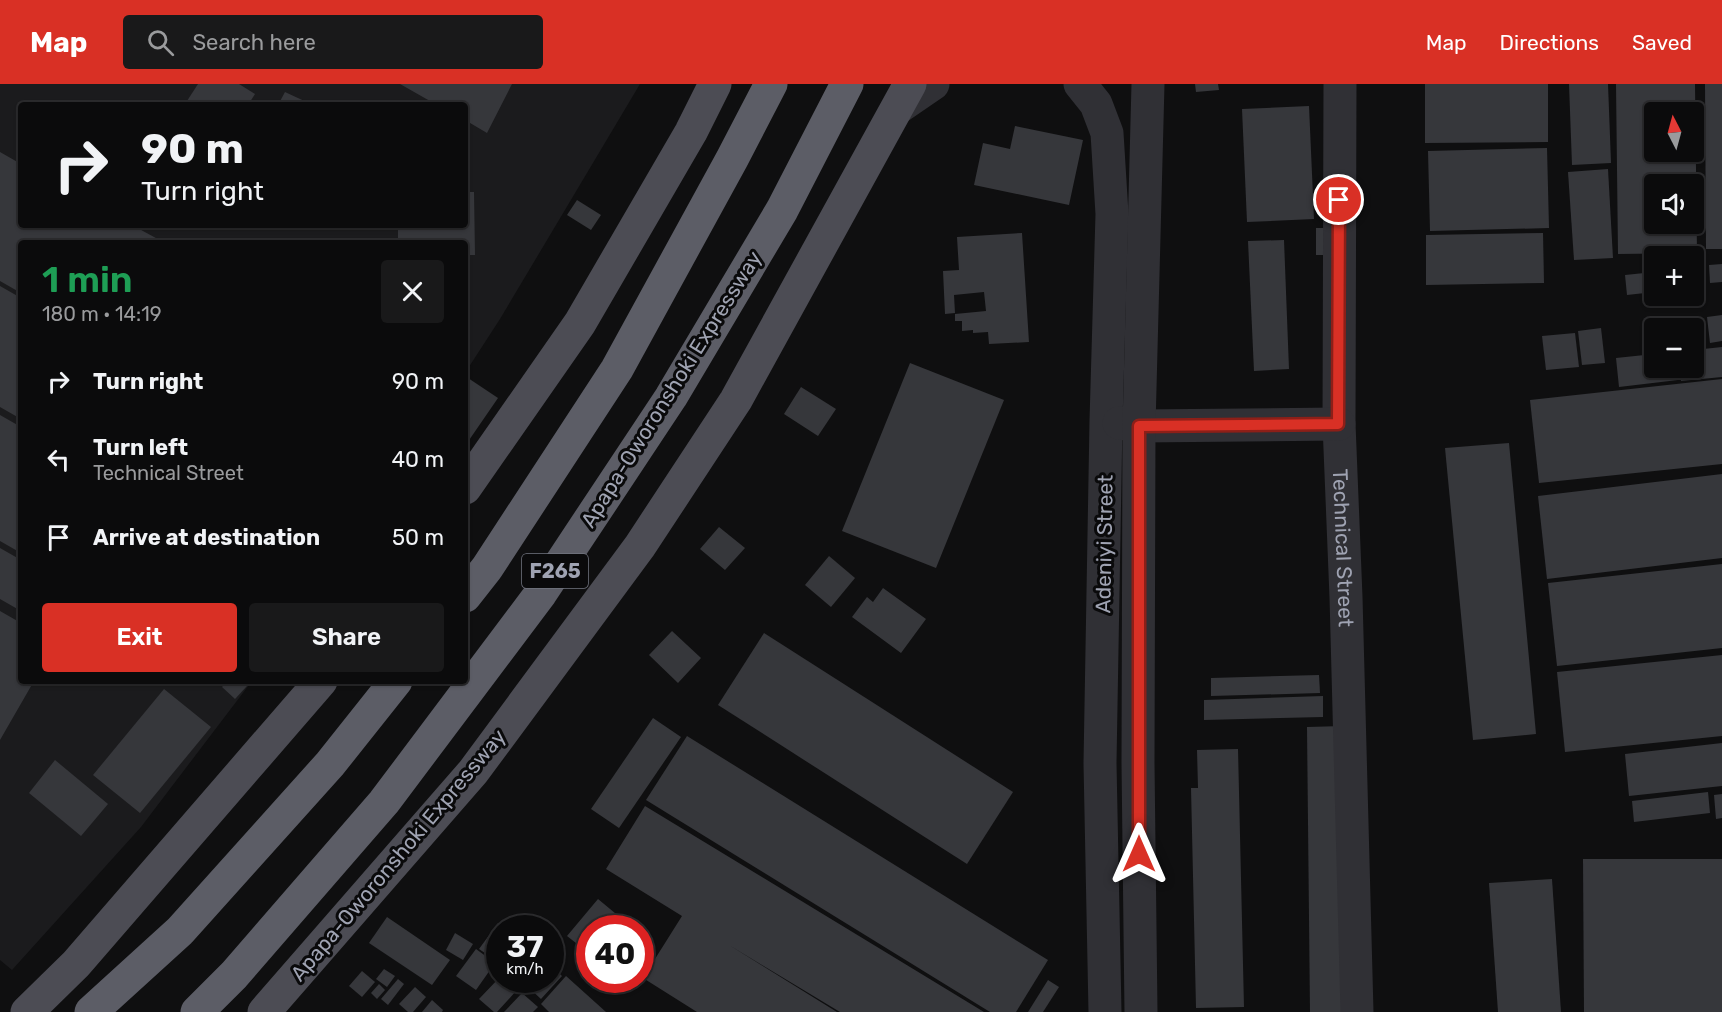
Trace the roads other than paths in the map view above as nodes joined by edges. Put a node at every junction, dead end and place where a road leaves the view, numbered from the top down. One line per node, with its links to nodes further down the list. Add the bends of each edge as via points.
1 (715, 84): 12 (main road, via 580,323)
2 (771, 84): 13 (highway, F265, via 617,369)
3 (847, 84): 18 (highway, Apapa-Oworonshoki Expressway / F265, via 782,210 671,398 541,593 384,802 234,975)
4 (933, 84): 8 (street)
5 (1080, 84): 9 (street, Adeniyi Street, via 1096,104 1107,133 1112,214)
6 (1148, 84): 11 (street, Adeniyi Street)
7 (1340, 84): 10 (street, Technical Street)
8 (904, 96): 19 (main road, Apapa-Oworonshoki Expressway, via 736,400 640,546 473,772)
9 (1106, 421): 11 (street); 20 (street, Adeniyi Street, via 1100,763)
10 (1338, 424): 11 (street); 22 (street, Technical Street)
11 (1139, 426): 21 (street, Adeniyi Street)
12 (468, 484)
13 (468, 592)
14 (318, 684): 16 (main road, via 76,964)
15 (394, 684): 17 (highway, via 330,764 180,931)
16 (27, 1012)
17 (91, 1012)
18 (197, 1012)
19 (264, 1012)
20 (1105, 1012)
21 (1141, 1012)
22 (1357, 1012)

